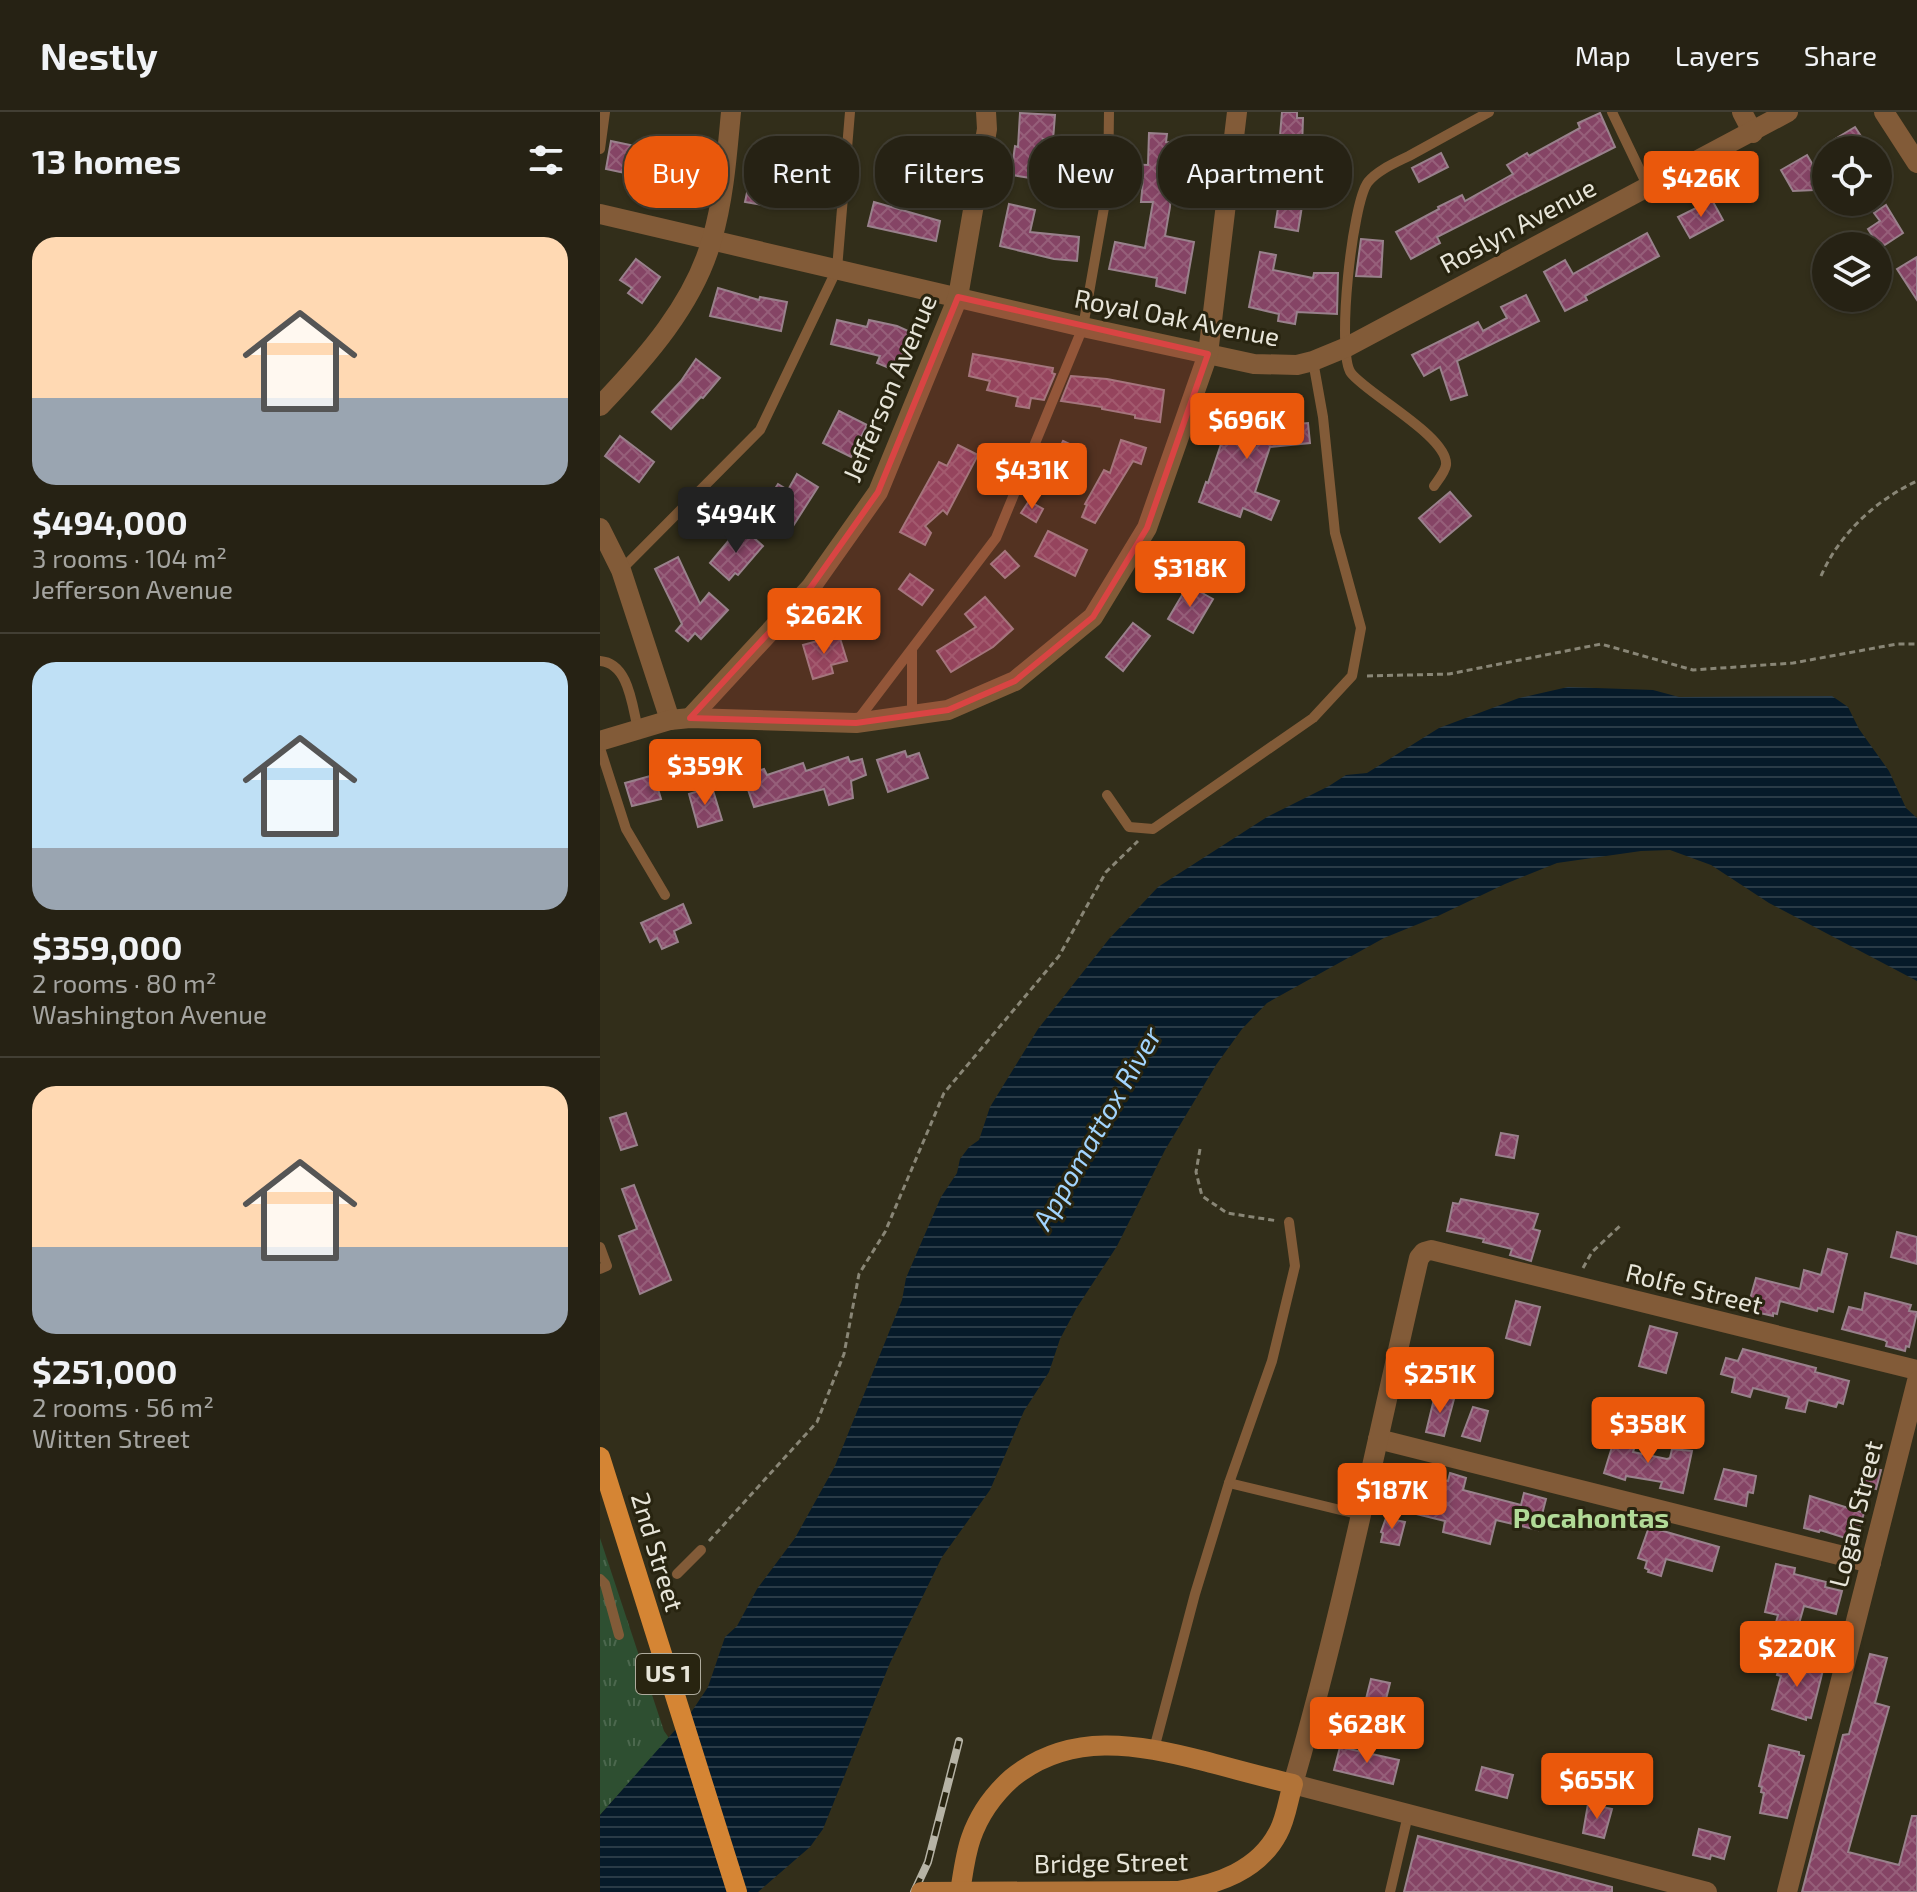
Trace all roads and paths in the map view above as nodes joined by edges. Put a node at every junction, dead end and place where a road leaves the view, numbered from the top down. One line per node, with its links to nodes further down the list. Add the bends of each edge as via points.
1 (605, 112): 13 (lane)
2 (731, 112): 17 (street)
3 (850, 112): 18 (lane)
4 (986, 112): 19 (street, Jefferson Avenue)
5 (1109, 112): 20 (lane, via 1108,185)
6 (1237, 112): 22 (street)
7 (1489, 112): 21 (lane, via 1367,183 1352,242)
8 (1612, 112): 15 (lane)
9 (1742, 112): 12 (street)
10 (1788, 112): 12 (street, Roslyn Avenue)
11 (1884, 112): 14 (street)
12 (1753, 133): 15 (street, Roslyn Avenue)
13 (600, 149)
14 (1917, 163)
15 (1648, 187): 21 (street, Roslyn Avenue)
16 (600, 214): 17 (street, Royal Oak Avenue)
17 (712, 241): 18 (street, Royal Oak Avenue); 24 (street, via 686,300)
18 (837, 269): 19 (street, Royal Oak Avenue); 28 (lane, via 760,430)
19 (958, 297): 20 (street, Royal Oak Avenue); 35 (street, Jefferson Avenue, via 878,492 811,587)
20 (1083, 327): 22 (street, Royal Oak Avenue); 31 (lane, via 996,538)
21 (1347, 347): 23 (street, Roslyn Avenue); 26 (lane, via 1350,372 1417,425 1444,457 1446,465)
22 (1208, 354): 23 (street, Royal Oak Avenue, via 1281,366); 34 (street, via 1147,528 1093,617 1015,681 948,710)
23 (1313, 361): 33 (lane, Royal Oak Avenue, via 1335,533 1361,628)
24 (600, 406)
25 (1917, 481): 29 (path, via 1855,524)
26 (1434, 486)
27 (600, 528): 28 (street)
28 (621, 570): 35 (street)
29 (1821, 576)
30 (1917, 644): 33 (path, via 1793,663 1693,670 1601,644 1449,674)
31 (912, 650): 34 (lane); 36 (lane)
32 (600, 661): 37 (lane, via 621,671)
33 (1352, 676): 41 (lane, via 1313,718)
34 (912, 715): 36 (street)
35 (680, 719): 36 (street); 37 (street)
36 (856, 723)
37 (638, 729): 38 (street)
38 (600, 741)
39 (600, 748): 42 (lane, via 626,829)
40 (1107, 795): 41 (lane, via 1129,827)
41 (1153, 829): 55 (path, via 1106,872 1059,956 944,1093 885,1232 859,1274 844,1354 817,1422)
42 (665, 895)
43 (1200, 1149): 44 (path, via 1196,1172 1202,1196 1227,1213)
44 (1289, 1222): 53 (lane, via 1293,1275 1272,1361)
45 (1621, 1225): 48 (path, via 1592,1252)
46 (600, 1247): 47 (lane, via 607,1266)
47 (600, 1269)
48 (1574, 1286): 49 (street, Rolfe Street); 51 (street, Rolfe Street, via 1424,1252)
49 (1917, 1370)
50 (1917, 1381): 56 (street, Logan Street)
51 (1378, 1439): 54 (street, Rolfe Street); 56 (street)
52 (600, 1457): 64 (main road, 2nd Street / US 1, bridge)
53 (1229, 1483): 54 (lane); 60 (lane)
54 (1361, 1515): 61 (street, Rolfe Street)
55 (701, 1550): 57 (lane)
56 (1871, 1563): 69 (street, Logan Street)
57 (677, 1574)
58 (600, 1579): 59 (lane)
59 (619, 1635)
60 (1154, 1749): 61 (street); 66 (street, via 1093,1744 1045,1757 1024,1769 1005,1784 978,1822)
61 (1293, 1784): 62 (street); 63 (street, Bridge Street, via 1279,1831 1264,1854 1239,1873)
62 (1408, 1815): 67 (lane); 68 (street)
63 (1178, 1891): 65 (street, Bridge Street, bridge)
64 (737, 1892)
65 (921, 1892)
66 (960, 1892)
67 (1390, 1892)
68 (1707, 1892)
69 (1787, 1892)

